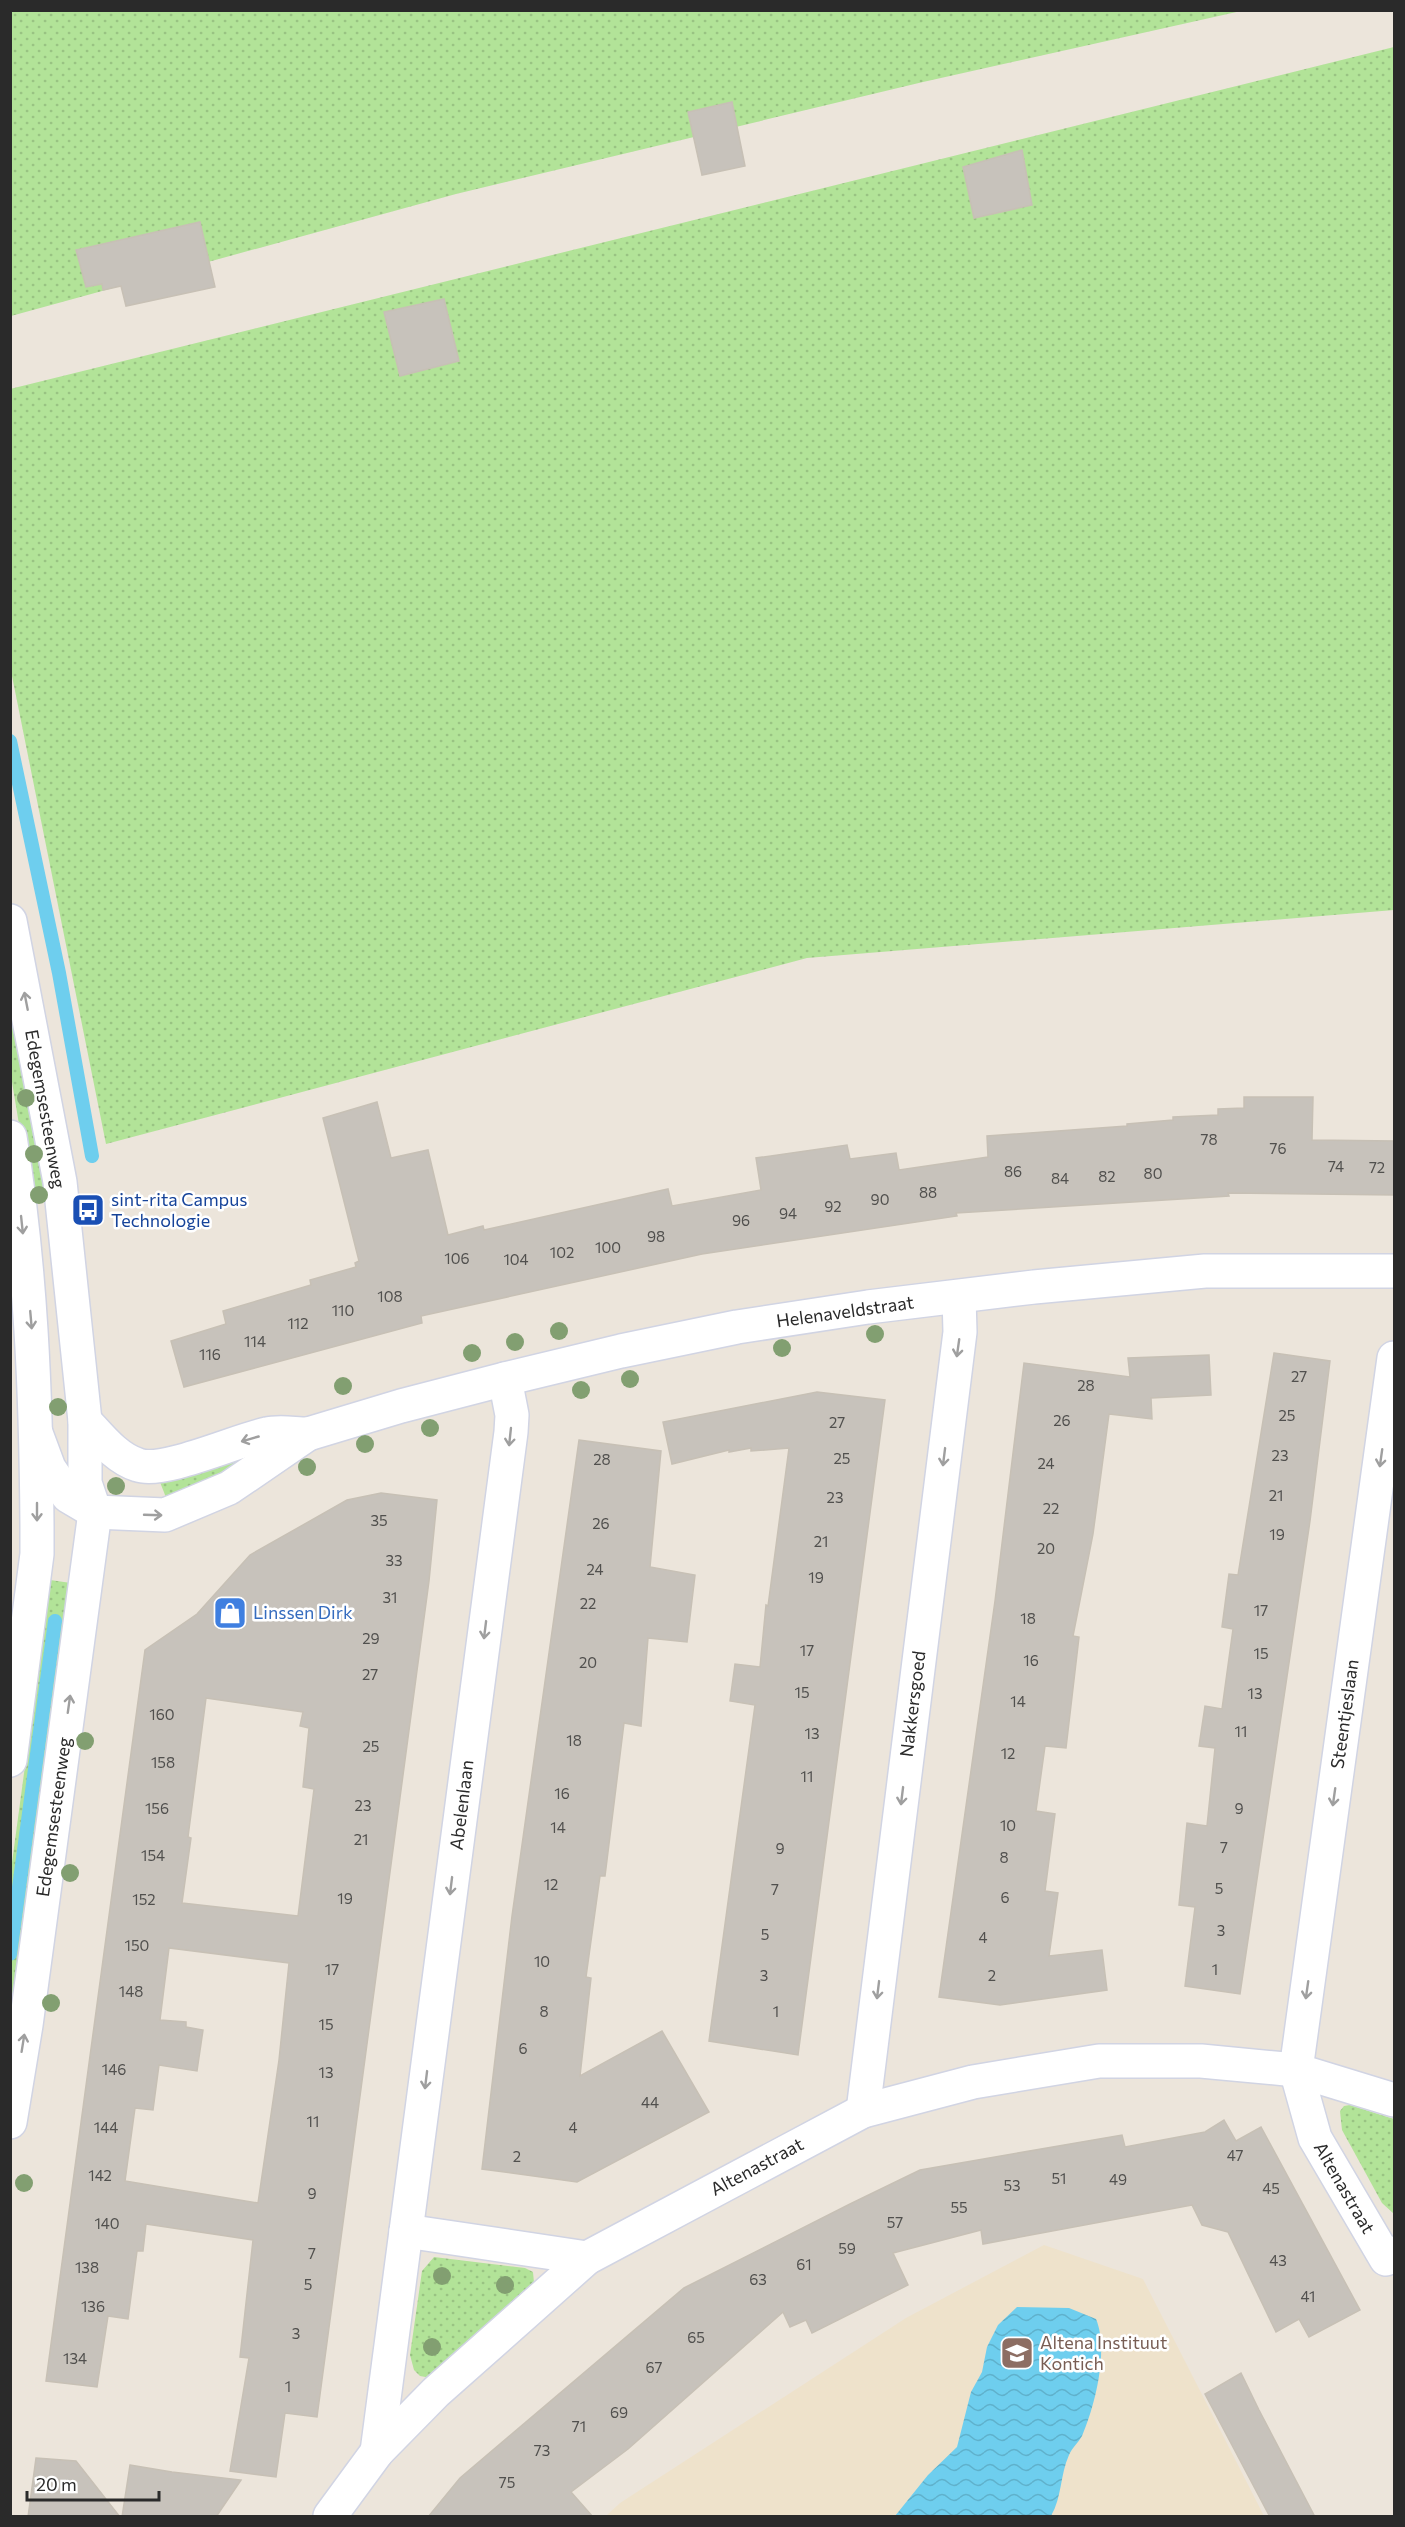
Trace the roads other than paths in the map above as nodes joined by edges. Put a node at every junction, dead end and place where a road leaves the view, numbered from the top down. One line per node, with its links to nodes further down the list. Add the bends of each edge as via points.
1 (10, 921): 3 (street, Edegemsesteenweg, one-way to 1, via 60,1182)
2 (10, 1137): 4 (street, one-way to 4)
3 (67, 1252): 4 (street); 9 (street, Edegemsesteenweg)
4 (26, 1262): 10 (street, one-way to 10)
5 (1395, 1271): 6 (street, Helenaveldstraat, via 1205,1271)
6 (959, 1297): 8 (street, Helenaveldstraat, via 737,1327); 16 (street, Nakkersgoed, one-way to 16, via 960,1332)
7 (1395, 1358): 14 (street, Steentjeslaan, one-way to 14)
8 (505, 1379): 11 (street, Helenaveldstraat); 18 (street, Abelenlaan, one-way to 18, via 511,1432)
9 (85, 1421): 11 (street, Helenaveldstraat, one-way to 9, via 269,1433 175,1463 147,1467 110,1448); 12 (street, Edegemsesteenweg, via 85,1484)
10 (36, 1432): 12 (street, via 49,1468 68,1496); 13 (street, one-way to 13, via 37,1554)
11 (308, 1434): 12 (street, Helenaveldstraat, one-way to 11, via 165,1515 229,1488)
12 (95, 1512): 17 (street, Edegemsesteenweg, one-way to 12)
13 (10, 1760)
14 (1296, 2070): 15 (street, Altenastraat); 16 (street, Altenastraat, via 1201,2061 1099,2061 973,2082); 19 (street, Altenastraat, via 1315,2138 1386,2259)
15 (1395, 2100)
16 (863, 2111): 20 (street, Altenastraat)
17 (10, 2122)
18 (406, 2231): 20 (street); 21 (street, Abelenlaan)
19 (1395, 2253)
20 (587, 2258): 21 (street, Altenastraat, via 436,2392)
21 (377, 2452): 22 (street, Altenastraat)
22 (330, 2517)

